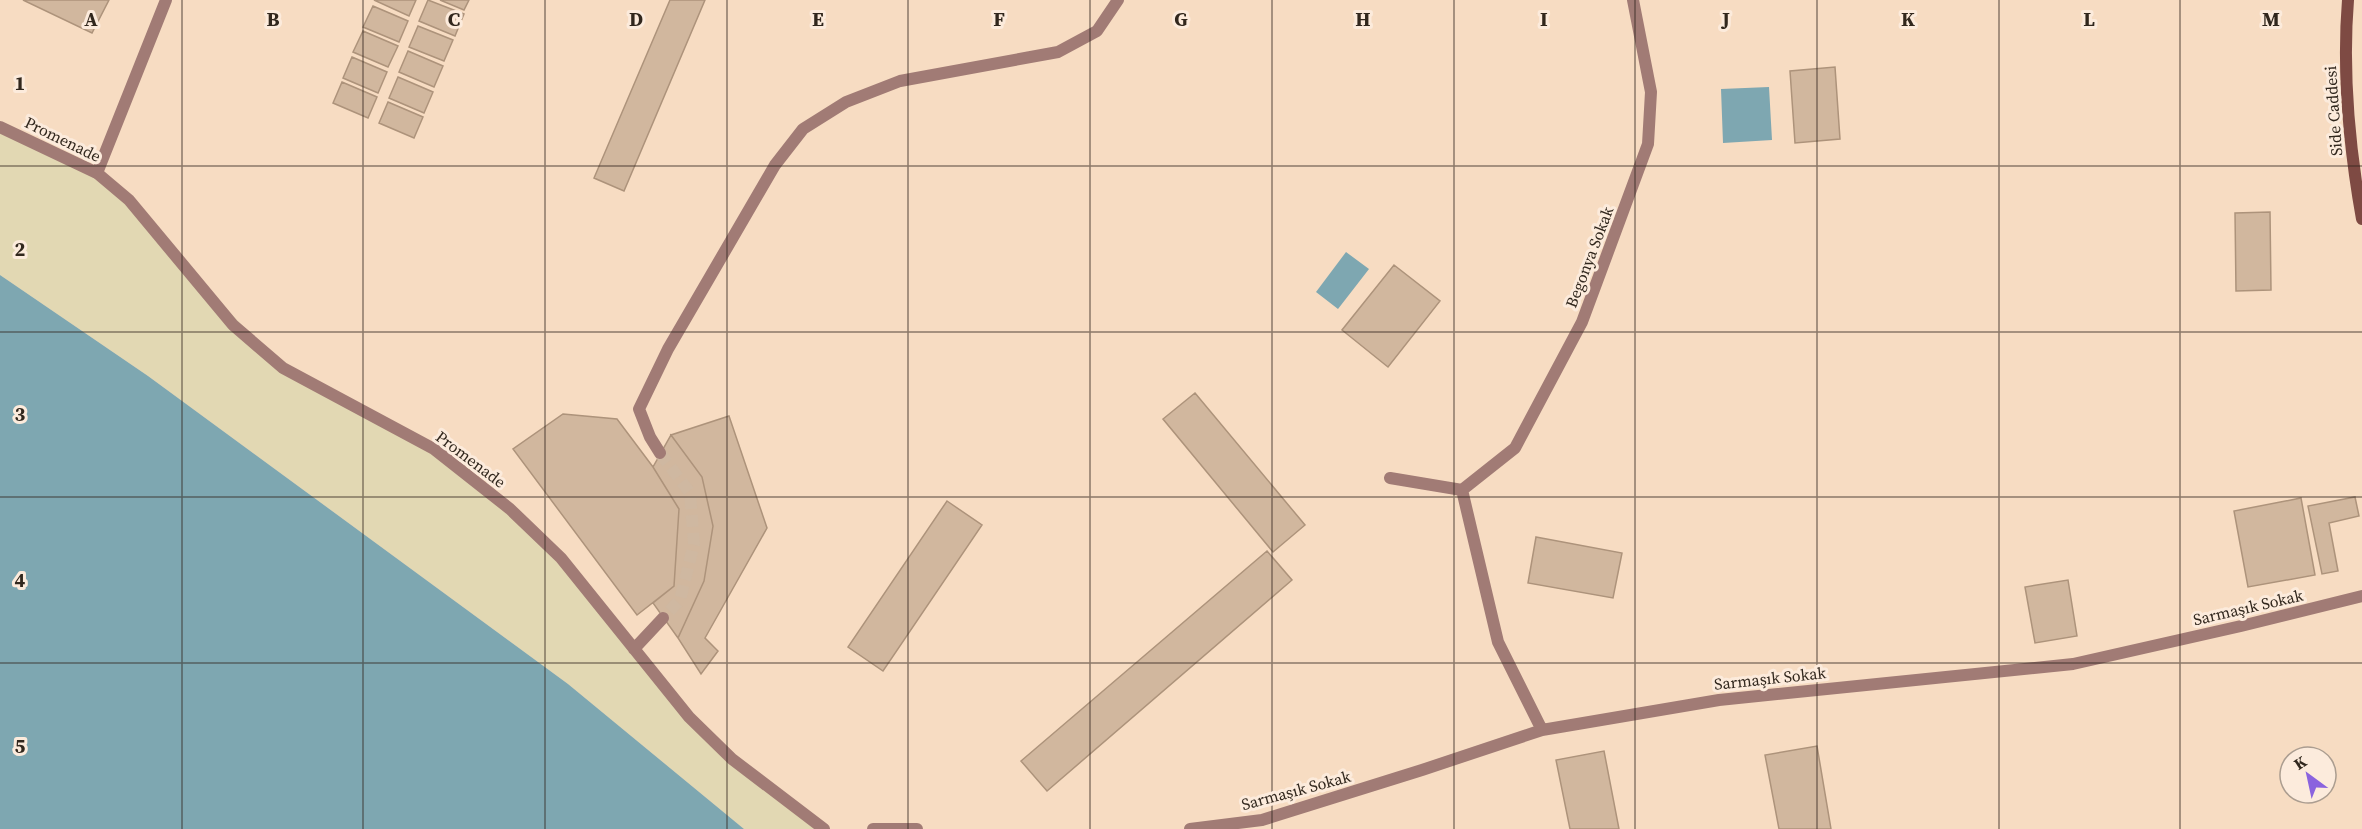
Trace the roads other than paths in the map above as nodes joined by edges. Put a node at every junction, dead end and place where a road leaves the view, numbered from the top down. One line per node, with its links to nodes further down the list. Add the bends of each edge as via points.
1 (166, 0): 6 (street)
2 (1118, 0): 8 (street, via 1097,31 1058,52 900,81 846,102 803,129 775,165 668,350 639,409)
3 (1633, 0): 10 (street, Begonya Sokak, via 1651,92 1648,144 1582,322 1515,448)
4 (2348, 0): 7 (main road, Side Caddesi, via 2346,100)
5 (0, 127): 6 (street, Promenade)
6 (97, 173): 13 (street, Promenade, via 129,200 233,325 283,368 434,449 510,509 561,558)
7 (2362, 219)
8 (660, 453)
9 (1390, 478): 10 (street)
10 (1462, 490): 14 (street, via 1498,642)
11 (2362, 596): 14 (street, Sarmaşık Sokak, via 2073,664 1719,700)
12 (663, 618): 13 (street)
13 (634, 649): 15 (street, Promenade, via 689,717 732,759)
14 (1542, 730): 18 (street, Sarmaşık Sokak, via 1262,820)
15 (824, 829)
16 (873, 829): 17 (street)
17 (917, 829)
18 (1190, 829)

